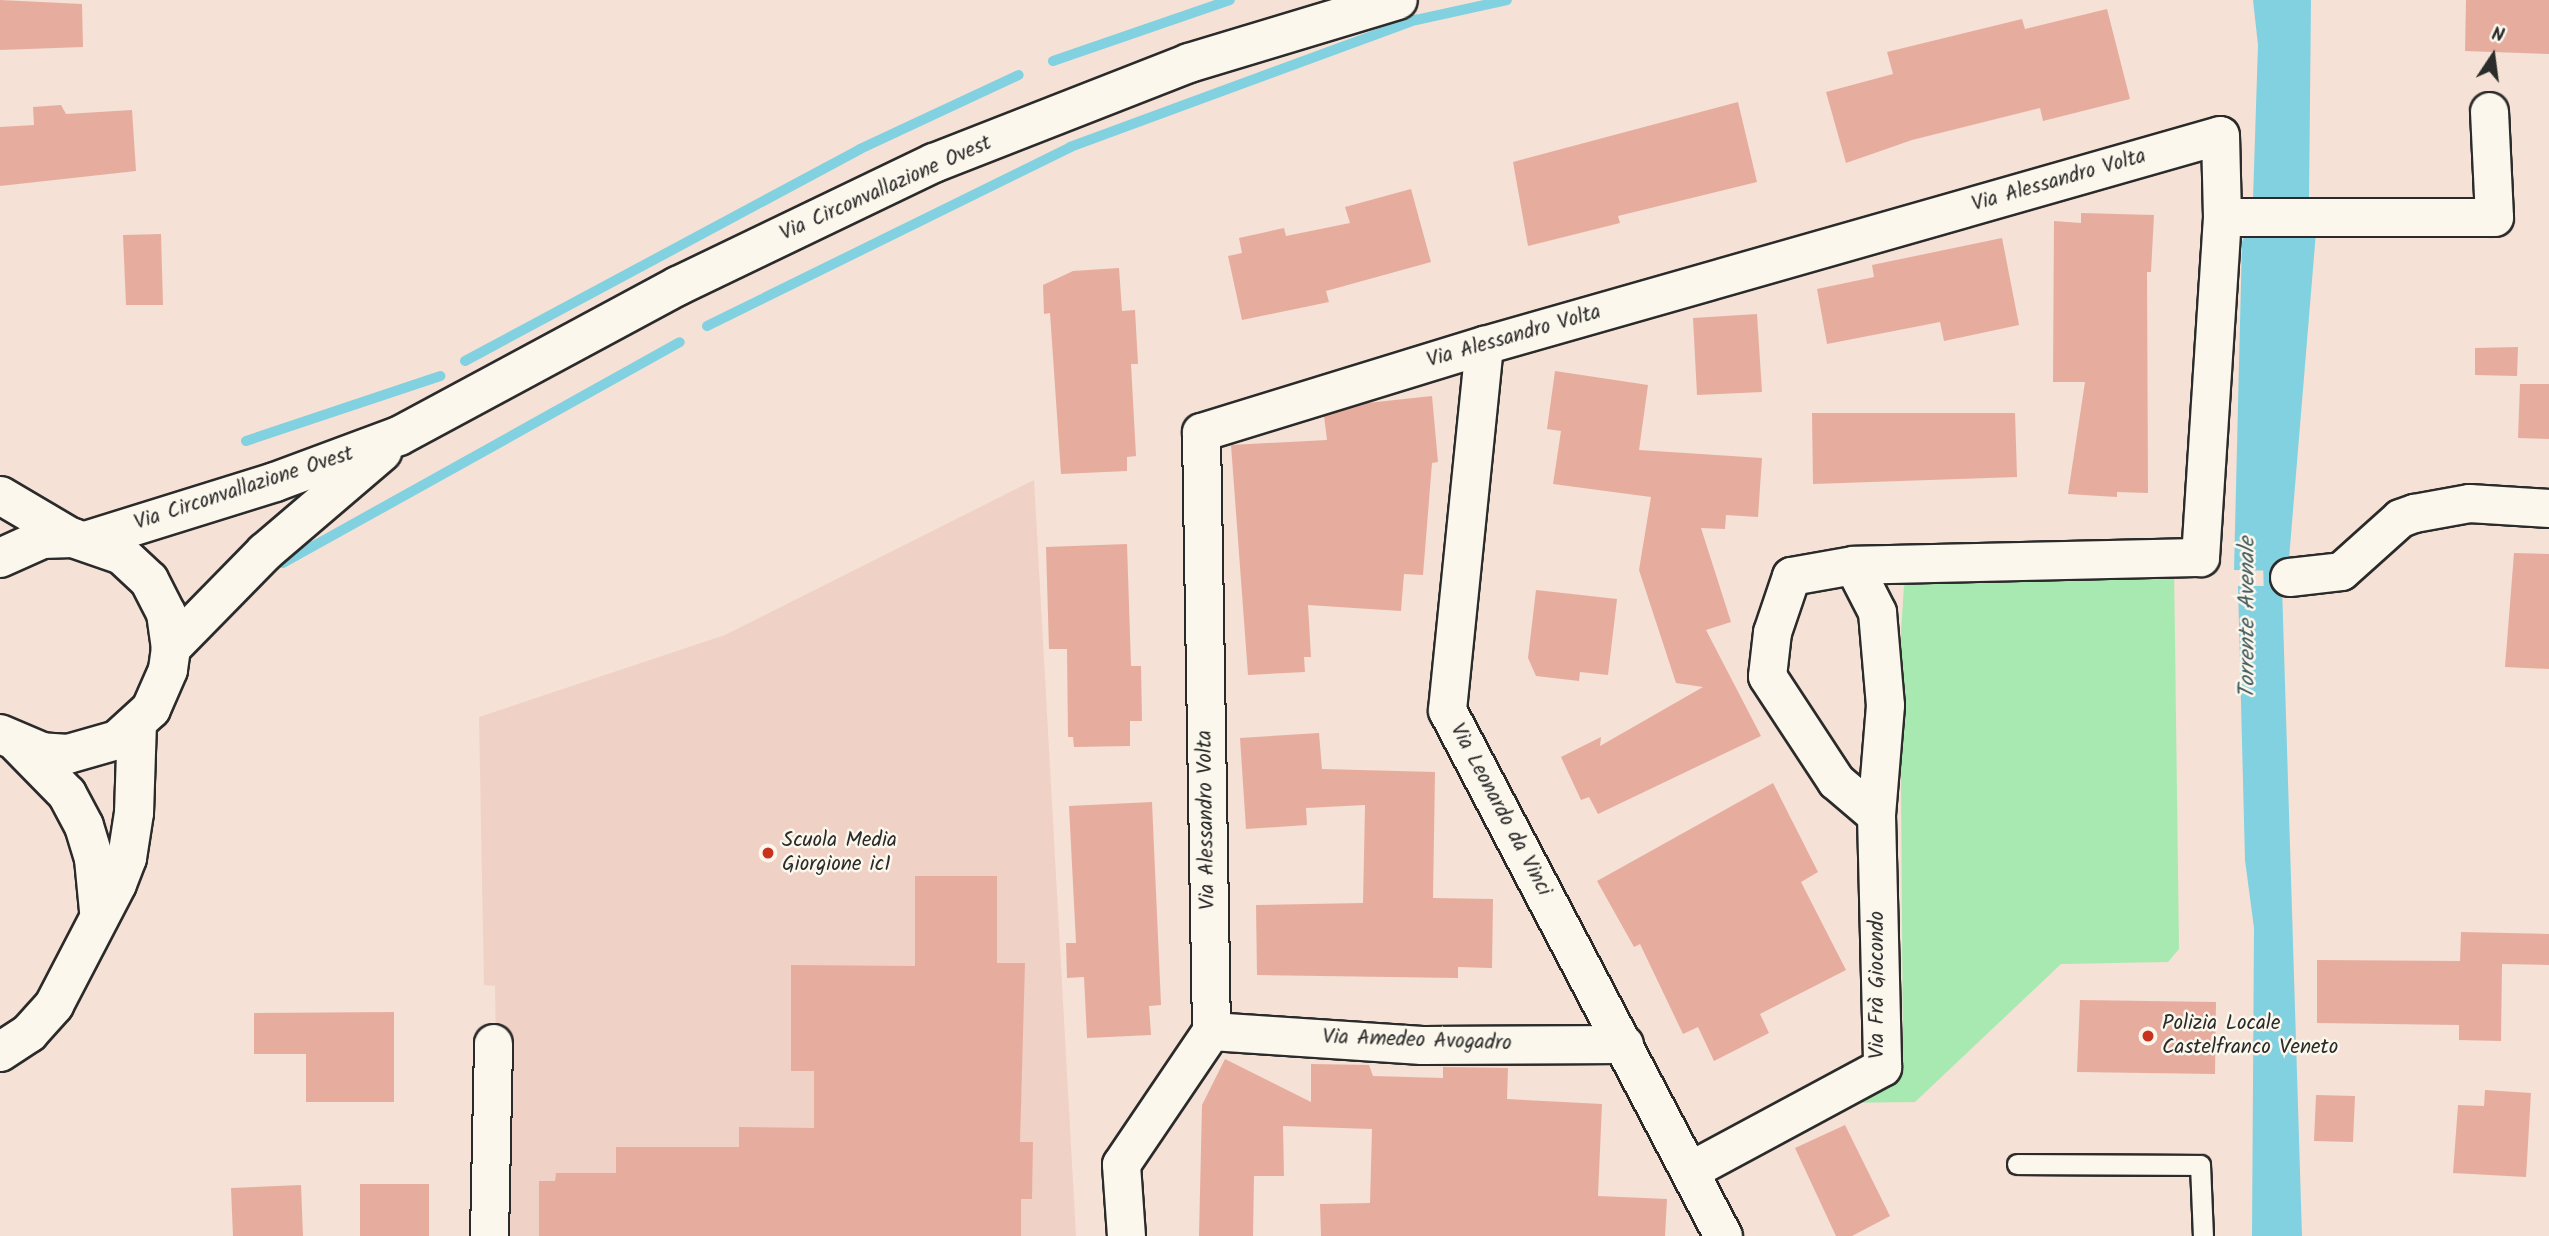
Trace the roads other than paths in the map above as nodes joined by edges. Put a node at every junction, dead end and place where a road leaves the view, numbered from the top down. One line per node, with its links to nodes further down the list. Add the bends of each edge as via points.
1 (1398, 0): 5 (main road, Via Circonvallazione Ovest, via 1189,62 934,163 678,286)
2 (2489, 111): 3 (street, via 2494,217)
3 (2237, 217): 4 (street, Via Alessandro Volta, via 2220,135); 10 (street, Via Alessandro Volta, via 2200,557)
4 (1484, 345): 17 (street, Via Alessandro Volta, via 1201,432); 19 (street, Via Leonardo da Vinci, via 1447,710)
5 (399, 436): 8 (main road, Via Circonvallazione Ovest, via 275,482); 12 (main road, Via Circonvallazione Ovest, via 256,560)
6 (0, 495): 8 (street)
7 (2549, 508): 11 (street, via 2469,503 2414,513 2400,518 2341,571)
8 (81, 539): 9 (main road, Via Circonvallazione Ovest, via 42,539); 12 (main road, Via Circonvallazione Ovest, via 122,555 149,580 166,613)
9 (0, 558)
10 (1853, 565): 15 (street, Via Frà Giocondo, via 1877,612 1885,705); 15 (street, via 1791,576 1772,632 1767,676 1836,782)
11 (2288, 577)
12 (171, 649): 13 (main road, Via Circonvallazione Ovest, via 162,690)
13 (137, 724): 14 (main road, Via Circonvallazione Ovest, via 93,750 68,754); 16 (main road, via 140,761 127,858)
14 (9, 739): 16 (main road, via 67,794 84,826 97,879)
15 (1876, 815): 22 (street, Via Frà Giocondo, via 1882,1067)
16 (99, 911): 20 (main road, via 75,972 54,1005 29,1033)
17 (1210, 1031): 19 (street, Via Amedeo Avogadro, via 1422,1045); 24 (street, via 1121,1164)
18 (494, 1043): 23 (street)
19 (1624, 1044): 22 (street, Via Leonardo da Vinci)
20 (0, 1052)
21 (2017, 1164): 26 (lane, via 2200,1165)
22 (1691, 1170): 25 (street, Via Leonardo da Vinci)
23 (489, 1236)
24 (1126, 1236)
25 (1723, 1236)
26 (2203, 1236)

